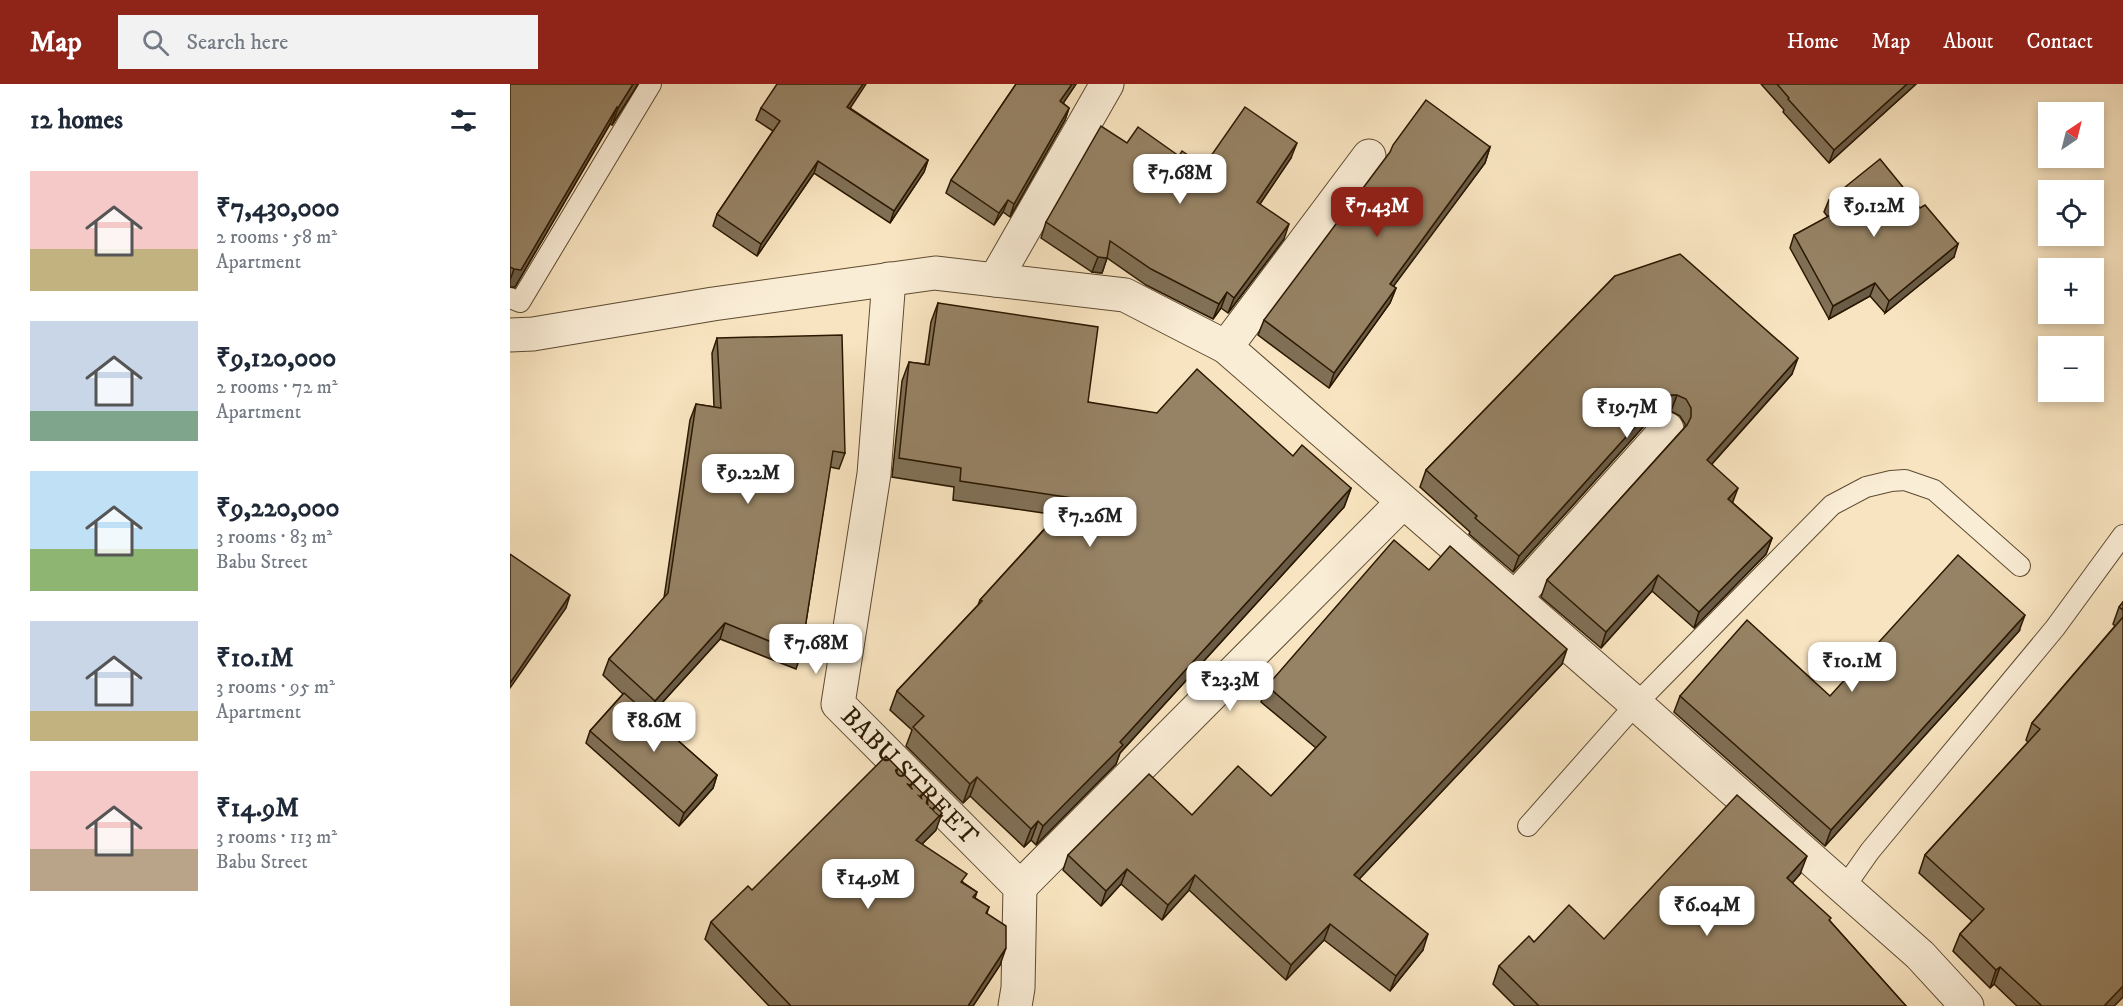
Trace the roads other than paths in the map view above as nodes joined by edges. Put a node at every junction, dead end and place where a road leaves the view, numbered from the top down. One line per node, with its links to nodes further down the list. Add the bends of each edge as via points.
1 (651, 84): 6 (lane, via 520,302)
2 (1107, 84): 5 (street)
3 (1369, 156): 8 (street)
4 (889, 279): 5 (street, via 935,273); 7 (street); 16 (street, BABU STREET, via 874,474 838,704)
5 (995, 280): 8 (street, via 1125,295)
6 (510, 298)
7 (510, 335)
8 (1226, 347): 10 (street)
9 (1666, 429): 13 (street)
10 (1403, 501): 13 (street); 16 (street)
11 (2123, 535): 17 (lane, via 2055,628 1870,851)
12 (2020, 566): 14 (lane, via 1934,490 1905,480 1866,487 1832,505)
13 (1515, 598): 14 (street)
14 (1636, 704): 15 (lane); 17 (street)
15 (1528, 826)
16 (1020, 887): 18 (street)
17 (1844, 888): 19 (street, via 1920,955)
18 (1015, 1006)
19 (1967, 1006)

